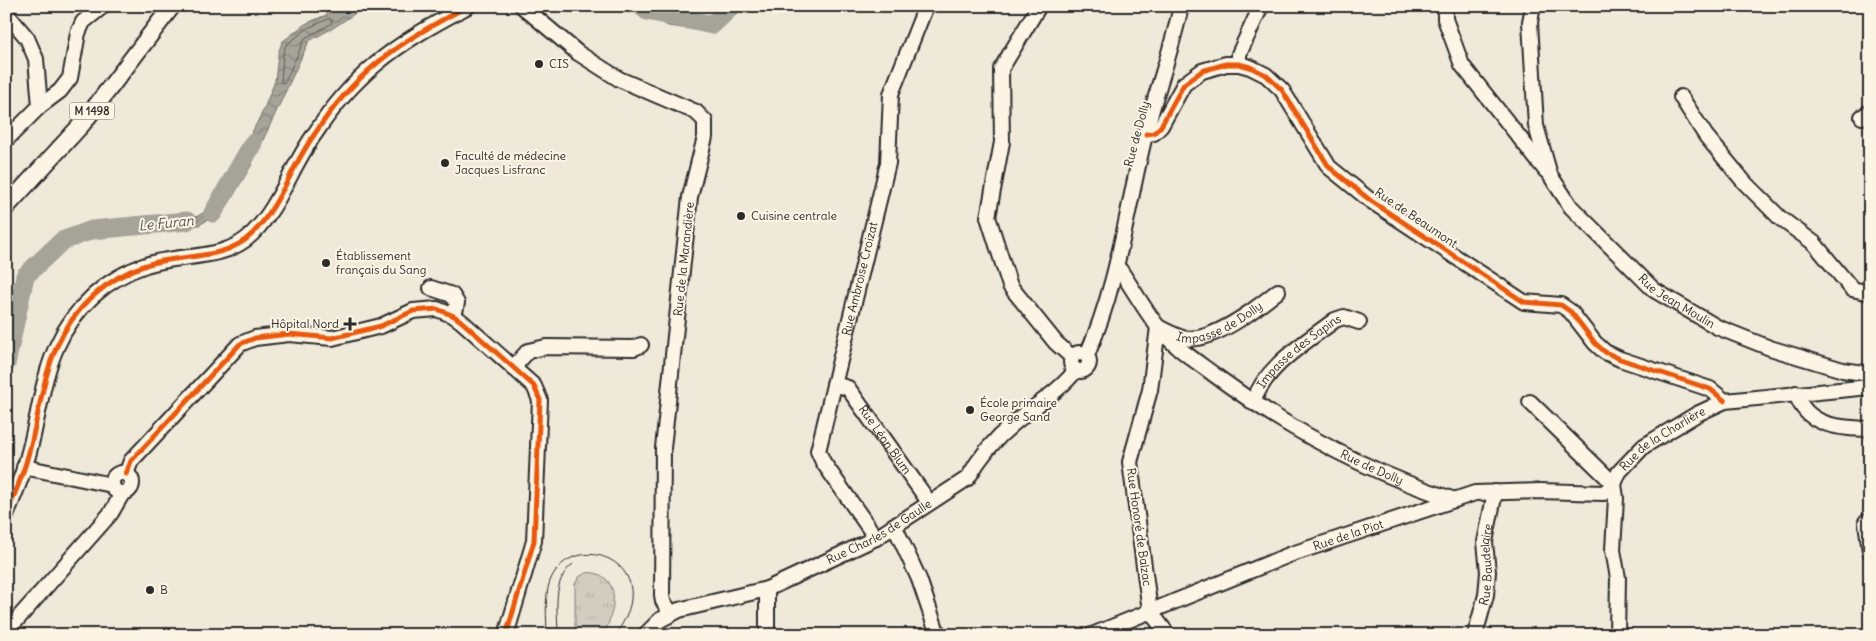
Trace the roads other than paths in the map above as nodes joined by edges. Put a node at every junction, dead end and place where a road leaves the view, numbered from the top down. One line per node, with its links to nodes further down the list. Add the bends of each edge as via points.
1 (103, 6): 14 (street, via 83,22 70,78 60,91)
2 (468, 6): 39 (street, via 428,27 376,64 343,97 313,136 271,211 252,235 226,251 145,265 94,294 70,320 56,347)
3 (522, 6): 52 (street, Rue de la Marandière, via 578,53 618,79 696,112 705,121 705,137 690,197 663,448 662,595)
4 (926, 6): 31 (street, Rue Ambroise Croizat, via 891,94 888,163)
5 (1039, 6): 27 (street, via 1001,69 1002,142 988,216 1010,286)
6 (1181, 6): 15 (street, Rue de Dolly)
7 (1261, 6): 12 (street, via 1239,54)
8 (1446, 6): 17 (street, Rue Jean Moulin, via 1445,19 1462,65)
9 (1533, 6): 17 (street, Rue Jean Moulin, via 1530,22 1536,126)
10 (170, 7): 18 (main road, M 1498, via 83,124)
11 (6, 13): 14 (street, via 27,38 36,59)
12 (1239, 64): 15 (street, Rue de Beaumont, via 1202,71 1184,84 1161,126 1154,133); 35 (street, Rue de Beaumont, via 1266,75 1282,90 1329,167 1371,200 1524,302 1561,305 1572,312 1605,352 1710,390)
13 (1681, 97): 22 (street, via 1706,136 1745,183 1780,218 1814,243 1852,289)
14 (40, 106): 16 (street)
15 (1146, 134): 19 (street, Rue de Dolly)
16 (6, 140)
17 (1550, 175): 29 (street, Rue Jean Moulin, via 1572,207 1654,290 1717,327 1770,348)
18 (6, 207)
19 (1116, 268): 25 (street, Rue de Dolly); 27 (street, Rue Charles de Gaulle, via 1087,355 1087,368 1081,371)
20 (431, 288): 23 (street, via 452,295 457,303)
21 (1278, 291): 25 (street, Impasse de Dolly, via 1258,307 1204,338 1184,338)
22 (1870, 293)
23 (454, 316): 28 (street); 41 (street, via 437,309 413,311 381,326 332,338 289,334 255,338 240,344 131,461 126,474 116,475 112,481)
24 (1359, 322): 37 (street, Impasse des Sapins, via 1344,317 1328,325 1272,372 1258,390)
25 (1158, 327): 37 (street, Rue de Dolly, via 1184,353); 51 (street, Rue Honoré de Balzac, via 1150,390 1130,462)
26 (641, 345): 28 (street, via 634,348 546,347 528,351)
27 (1074, 364): 44 (street, Rue Charles de Gaulle, via 1068,381 1012,425 968,478)
28 (513, 368): 54 (street, via 534,386 540,400 534,541)
29 (1843, 370): 30 (street, Rue Jean Moulin); 33 (street, via 1848,376)
30 (1870, 374)
31 (834, 384): 44 (street, Rue Léon Blum, via 848,388); 48 (street, Rue Ambroise Croizat, via 818,450)
32 (1870, 387): 33 (street, Rue de la Charlière)
33 (1849, 388): 34 (street, Rue de la Charlière)
34 (1796, 393): 35 (street, Rue de la Charlière); 38 (street, via 1810,416 1821,422 1838,428)
35 (1725, 401): 40 (street, Rue de la Charlière, via 1696,414 1644,446 1620,472)
36 (1530, 402): 40 (street)
37 (1253, 403): 43 (street, Rue de Dolly, via 1346,456)
38 (1870, 429)
39 (24, 467): 41 (street); 45 (street)
40 (1614, 484): 42 (street, Rue de la Piot, via 1604,493); 61 (street, Rue de la Charlière)
41 (117, 490): 53 (street, via 111,513)
42 (1495, 492): 43 (street, Rue de la Piot, via 1475,493); 60 (street, Rue Baudelaire, via 1485,542 1486,595)
43 (1455, 500): 51 (street, Rue de la Piot, via 1289,555)
44 (929, 502): 47 (street, Rue Charles de Gaulle)
45 (6, 516)
46 (1870, 520): 49 (street, via 1866,522)
47 (894, 525): 48 (street, Rue Charles de Gaulle); 57 (street, via 919,579)
48 (876, 538): 50 (street, Rue Charles de Gaulle)
49 (1870, 552)
50 (768, 589): 52 (street, Rue Charles de Gaulle); 56 (street)
51 (1150, 611): 58 (street, Rue de la Piot); 59 (street, Rue Honoré de Balzac)
52 (671, 613): 55 (street, Rue Charles de Gaulle)
53 (6, 634)
54 (506, 635)
55 (645, 635)
56 (767, 635)
57 (938, 635)
58 (1092, 635)
59 (1168, 635)
60 (1475, 635)
61 (1617, 635)

